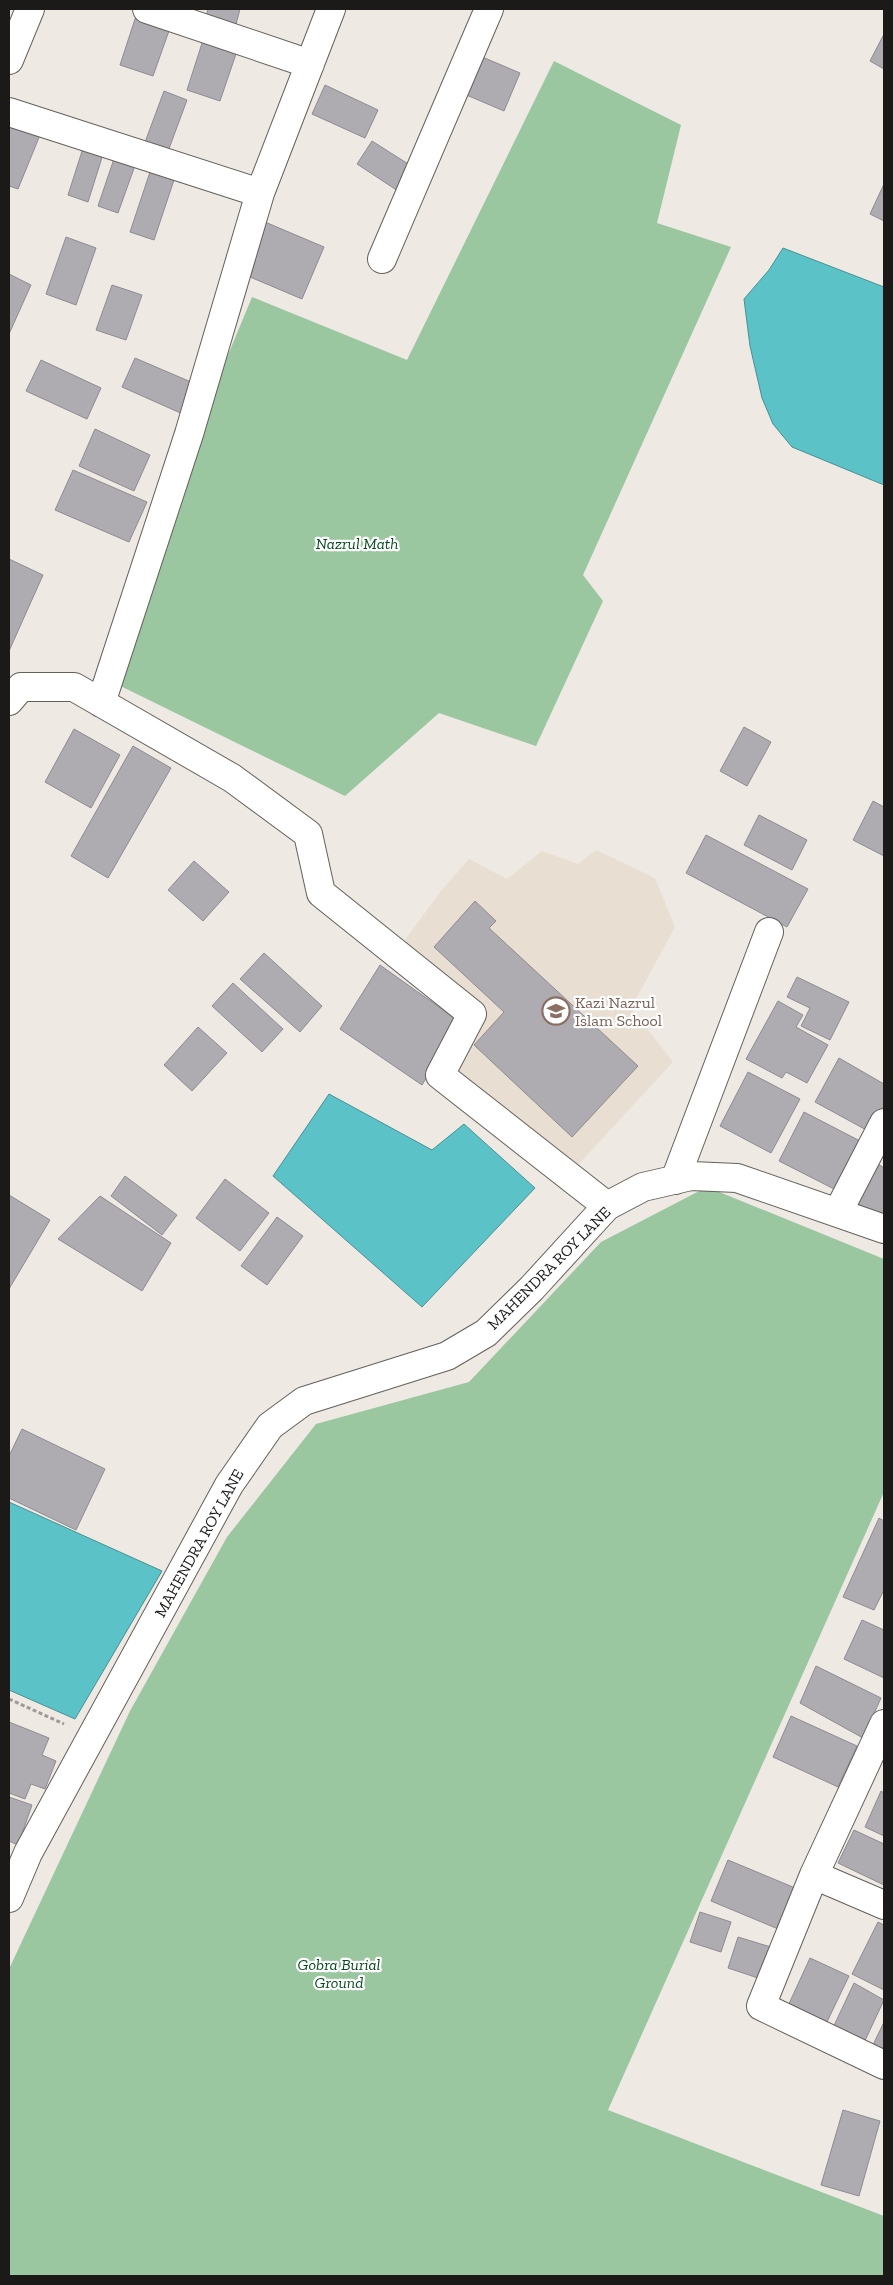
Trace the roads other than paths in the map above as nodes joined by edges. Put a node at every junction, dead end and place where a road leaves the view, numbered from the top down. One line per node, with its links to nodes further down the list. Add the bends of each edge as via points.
1 (30, 9): 5 (street)
2 (147, 9): 6 (street)
3 (330, 9): 6 (street)
4 (489, 9): 9 (street)
5 (9, 60)
6 (310, 64): 8 (street)
7 (9, 112): 8 (street)
8 (260, 193): 11 (street, via 189,434)
9 (382, 259)
10 (9, 702): 11 (street, via 21,687 74,687)
11 (101, 703): 15 (street, via 232,778 308,834 321,893 472,1014 440,1075)
12 (769, 932): 14 (street)
13 (884, 1123): 16 (street)
14 (675, 1180): 15 (street, MAHENDRA ROY LANE, via 643,1187); 16 (street, MAHENDRA ROY LANE, via 691,1176 737,1178)
15 (607, 1206): 20 (street, MAHENDRA ROY LANE, via 486,1333 447,1356 304,1401 270,1426 229,1485 28,1853)
16 (838, 1212): 17 (street, MAHENDRA ROY LANE)
17 (884, 1229)
18 (884, 1724): 19 (street)
19 (814, 1875): 21 (street); 22 (street, via 760,2006)
20 (9, 1898)
21 (884, 1905)
22 (884, 2066)

